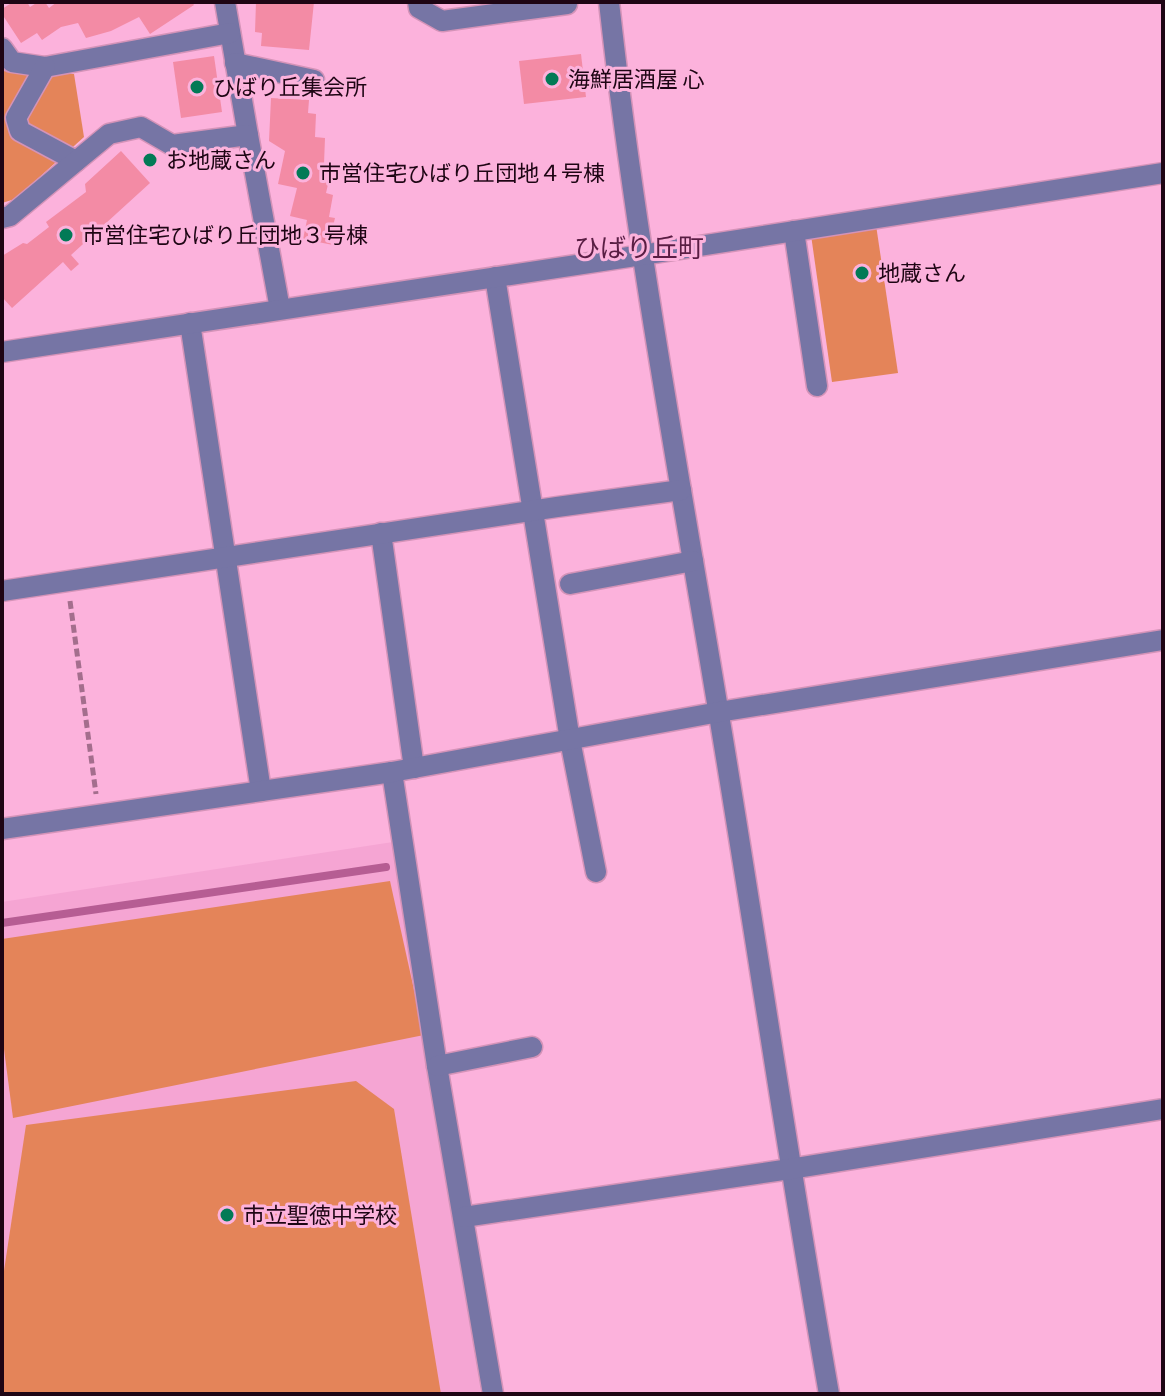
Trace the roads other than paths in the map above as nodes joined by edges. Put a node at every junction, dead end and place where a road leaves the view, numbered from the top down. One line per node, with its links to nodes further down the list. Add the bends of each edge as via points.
1 (225, 2): 5 (street)
2 (418, 2): 4 (street, via 419,8 442,21)
3 (609, 2): 15 (street)
4 (567, 4)
5 (230, 33): 7 (street); 8 (street)
6 (5, 58): 8 (street)
7 (235, 63): 9 (street); 10 (street)
8 (45, 67): 11 (street, via 16,118 20,131)
9 (314, 80)
10 (248, 135): 11 (street, via 172,145 141,127 109,134); 17 (street)
11 (76, 161): 13 (street)
12 (1163, 173): 14 (street)
13 (2, 218)
14 (794, 231): 15 (street); 20 (street)
15 (642, 255): 16 (street); 21 (street)
16 (495, 277): 17 (street); 22 (street)
17 (280, 309): 18 (street)
18 (190, 323): 19 (street); 24 (street)
19 (2, 352)
20 (817, 386)
21 (681, 490): 22 (street); 25 (street)
22 (533, 510): 23 (street); 30 (street)
23 (381, 533): 24 (street); 31 (street)
24 (226, 557): 27 (street); 33 (street)
25 (693, 561): 26 (street); 29 (street)
26 (570, 584)
27 (2, 591)
28 (1163, 640): 29 (street)
29 (719, 712): 30 (street); 39 (street)
30 (570, 740): 31 (street); 35 (street)
31 (414, 768): 32 (street)
32 (392, 772): 33 (street); 37 (street)
33 (261, 791): 34 (street)
34 (2, 829)
35 (596, 872)
36 (532, 1047): 37 (street)
37 (437, 1066): 40 (street)
38 (1163, 1109): 39 (street)
39 (790, 1169): 40 (street); 42 (street)
40 (464, 1217): 41 (street)
41 (493, 1394)
42 (829, 1394)

